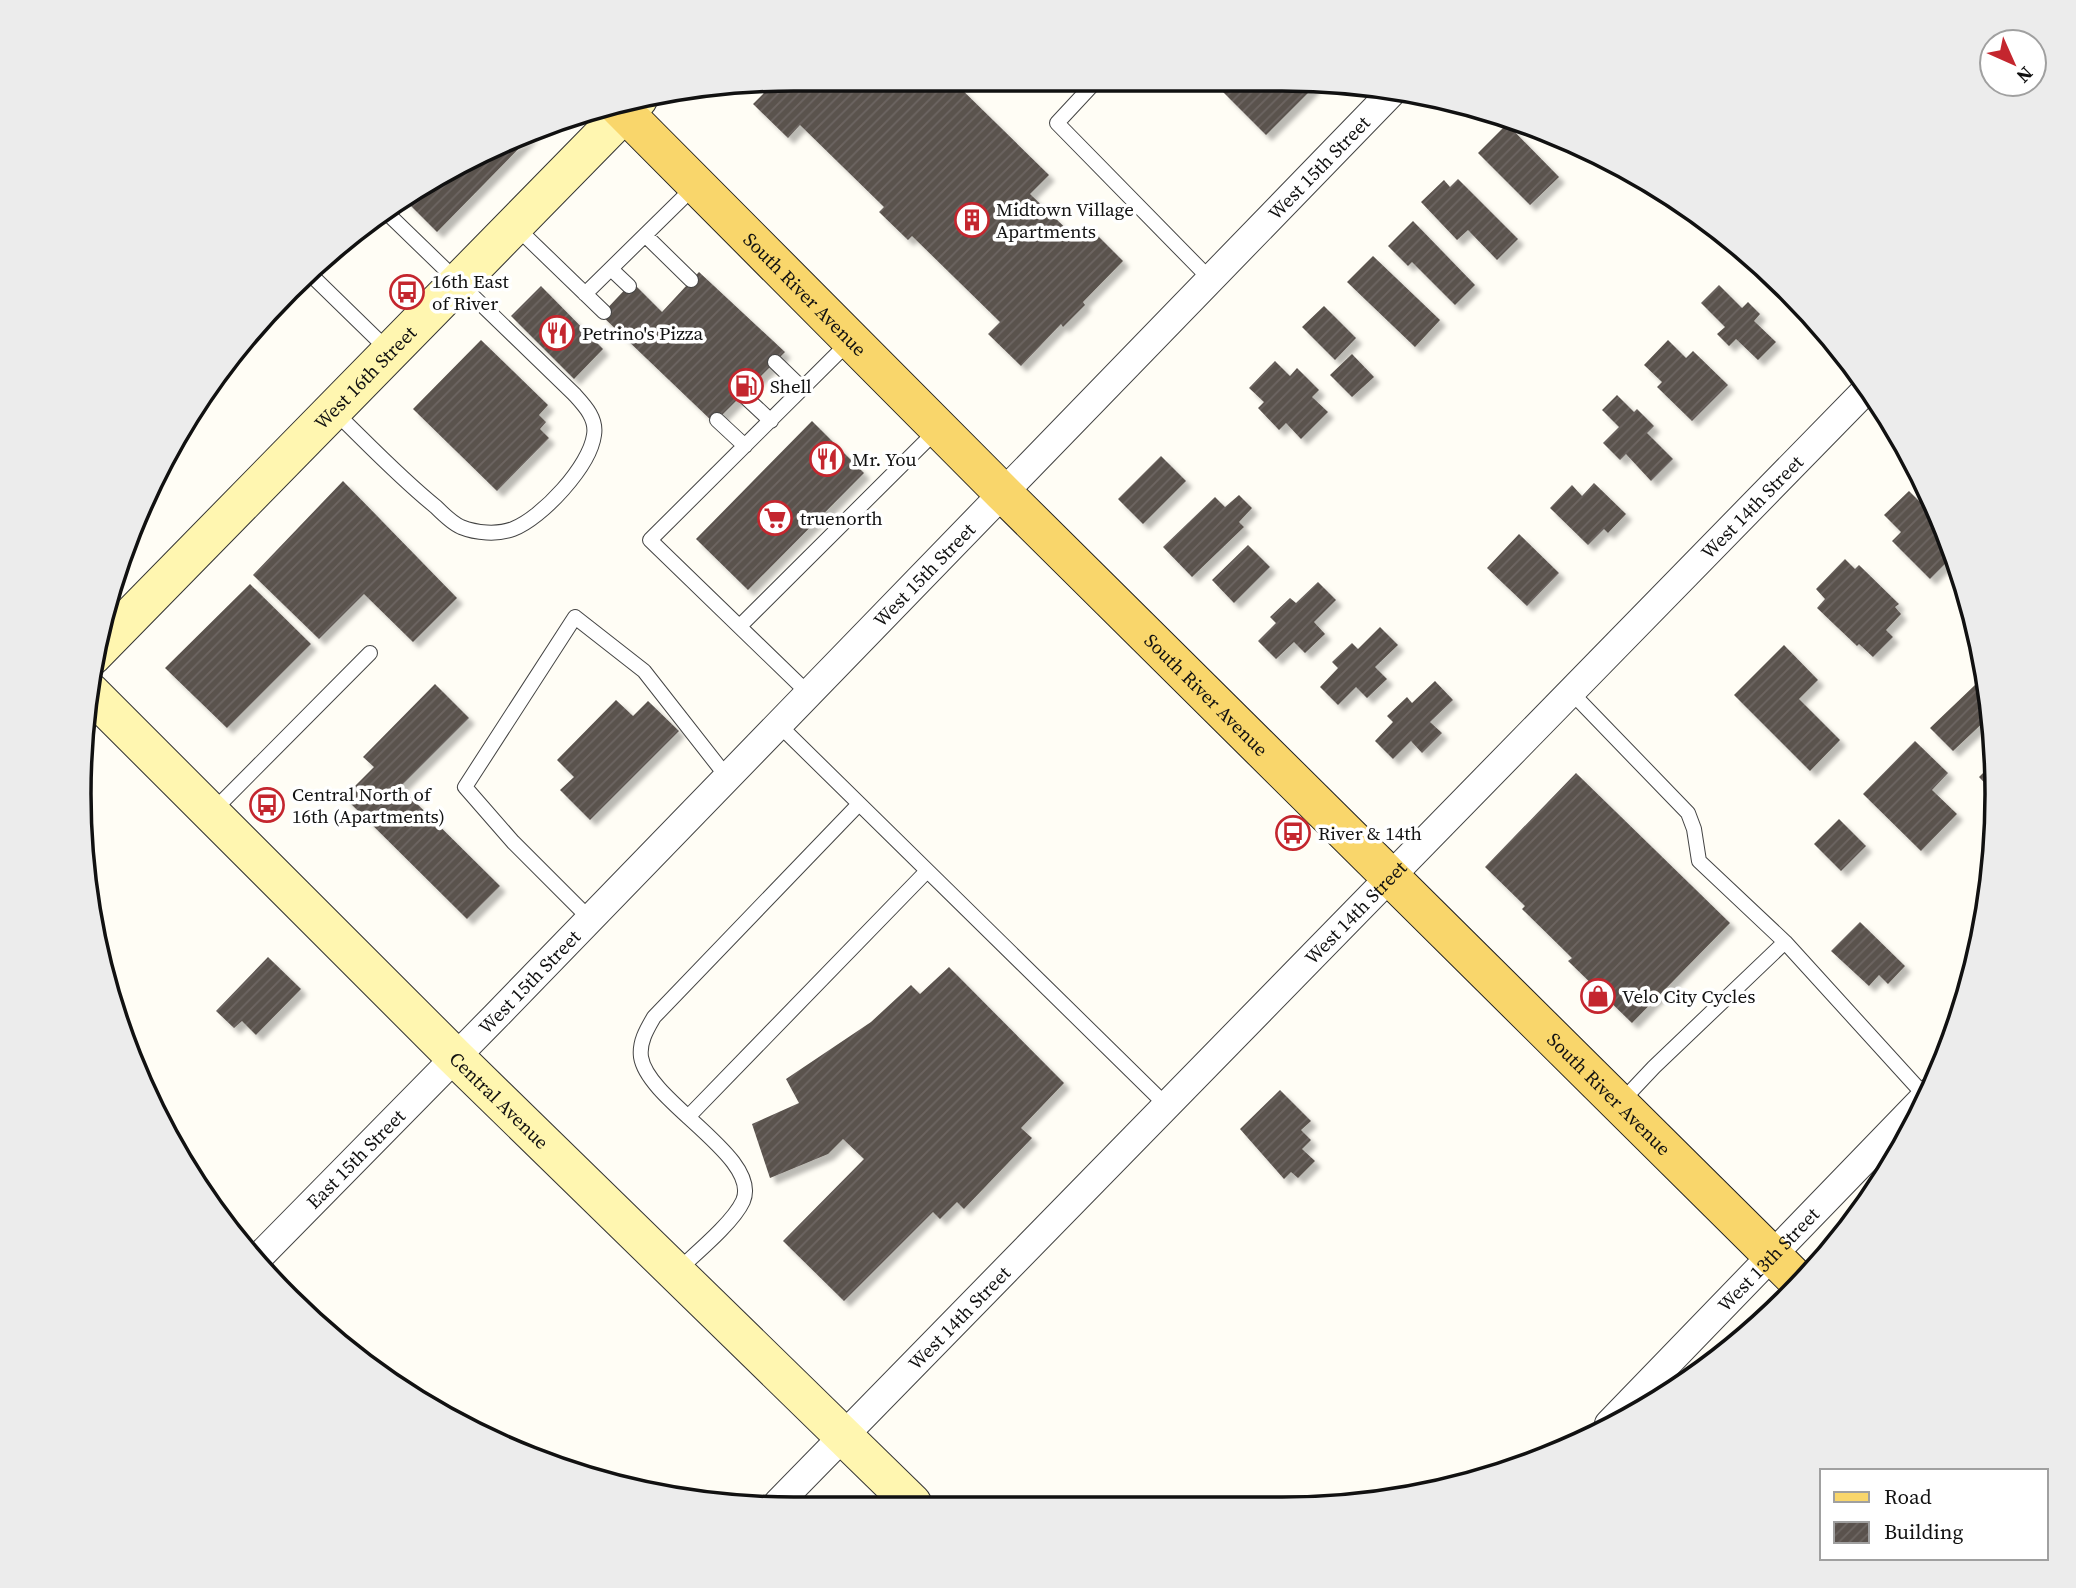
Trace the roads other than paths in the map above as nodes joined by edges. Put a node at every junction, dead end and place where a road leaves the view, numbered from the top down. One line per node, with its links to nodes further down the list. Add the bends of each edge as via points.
1 (1087, 91): 11 (lane, via 1056,123)
2 (1385, 99): 11 (street, West 15th Street)
3 (631, 111): 5 (main road, South River Avenue)
4 (618, 114): 7 (street, West 16th Street)
5 (696, 185): 8 (lane); 17 (main road, South River Avenue)
6 (391, 217): 13 (lane)
7 (514, 225): 13 (street, West 16th Street); 15 (lane)
8 (645, 235): 9 (lane); 12 (lane)
9 (611, 269): 14 (lane); 15 (lane)
10 (315, 279): 18 (lane)
11 (1210, 279): 28 (street, West 15th Street)
12 (691, 280)
13 (458, 283): 18 (street, West 16th Street); 23 (lane, via 591,412 595,433 586,459 562,490 531,520 511,530 485,533 458,526)
14 (629, 286)
15 (585, 294): 16 (lane)
16 (604, 312)
17 (851, 341): 20 (lane); 26 (main road, South River Avenue)
18 (390, 352): 23 (street, West 16th Street)
19 (775, 362): 20 (lane)
20 (803, 389): 25 (lane)
21 (742, 394): 25 (lane)
22 (1861, 394): 33 (street, West 14th Street)
23 (332, 410): 30 (street, West 16th Street)
24 (717, 420): 27 (lane)
25 (771, 421): 27 (lane)
26 (939, 429): 28 (main road, South River Avenue); 29 (lane)
27 (744, 446): 29 (lane, via 650,540)
28 (1003, 492): 32 (street, West 15th Street); 40 (main road, South River Avenue)
29 (740, 626): 32 (lane)
30 (109, 638)
31 (370, 653): 38 (lane)
32 (808, 692): 35 (street, West 15th Street)
33 (1571, 692): 40 (street, West 14th Street); 42 (lane, via 1688,813 1699,861)
34 (97, 699): 38 (street, Central Avenue)
35 (778, 724): 36 (street, West 15th Street); 37 (lane)
36 (727, 777): 41 (street, West 15th Street); 41 (lane, via 643,671 575,617 465,787)
37 (858, 805): 39 (lane); 48 (lane, via 654,1017 643,1036 640,1054 645,1070)
38 (211, 813): 43 (street, Central Avenue)
39 (927, 871): 46 (lane); 48 (lane)
40 (1391, 876): 45 (main road, South River Avenue); 46 (street, West 14th Street)
41 (590, 919): 43 (street, West 15th Street)
42 (1784, 942): 44 (lane); 45 (lane)
43 (455, 1057): 49 (street, East 15th Street); 51 (street, Central Avenue)
44 (1920, 1088)
45 (1620, 1104): 50 (main road, South River Avenue)
46 (1167, 1106): 54 (street, West 14th Street)
47 (1908, 1114): 50 (street, West 13th Street)
48 (688, 1117): 51 (lane, via 736,1166 744,1182 744,1198 737,1212)
49 (262, 1254)
50 (1771, 1254): 52 (main road, South River Avenue); 53 (street, West 13th Street)
51 (675, 1273): 54 (street, Central Avenue)
52 (1793, 1276)
53 (1623, 1409)
54 (843, 1437): 55 (street, West 14th Street); 56 (street, Central Avenue)
55 (785, 1497)
56 (906, 1497)

